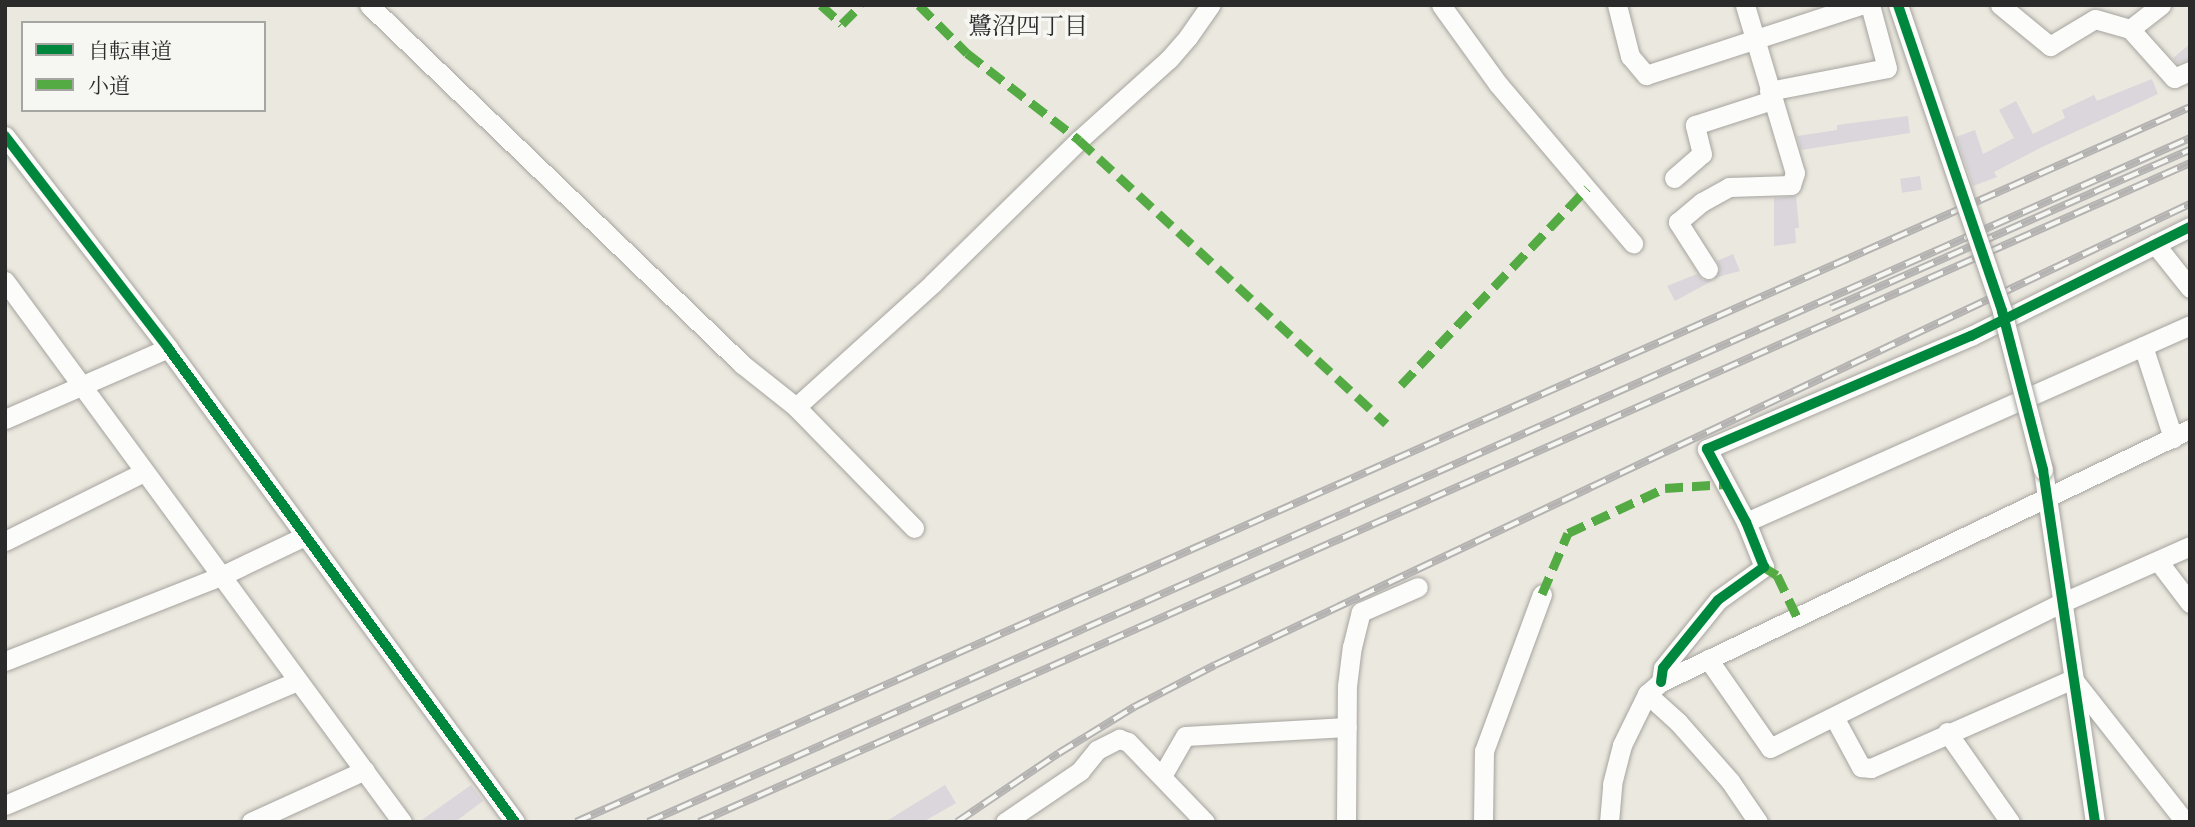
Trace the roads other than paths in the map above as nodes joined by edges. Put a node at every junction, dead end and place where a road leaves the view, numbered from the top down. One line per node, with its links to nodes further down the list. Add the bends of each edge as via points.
1 (369, 5): 27 (street, via 742,364)
2 (1210, 5): 27 (street, via 1169,59)
3 (1441, 5): 18 (street, via 1497,84)
4 (1617, 5): 12 (street, via 1630,56 1646,75)
5 (1745, 5): 12 (street)
6 (1860, 5): 12 (street)
7 (1870, 5): 14 (street, via 1887,68)
8 (1898, 5): 31 (street, bridge, via 2002,311)
9 (2000, 5): 11 (street, via 2050,46 2095,19)
10 (2161, 5): 11 (street)
11 (2130, 29): 13 (street, via 2174,78)
12 (1754, 38): 14 (street)
13 (2190, 71)
14 (1771, 96): 16 (street, via 1695,125 1702,154); 20 (street, via 1795,173 1791,185 1729,187 1678,222)
15 (5, 136): 25 (street)
16 (1674, 178)
17 (2190, 227): 19 (street)
18 (1633, 243)
19 (2155, 244): 22 (street); 32 (street, via 1971,336 1707,449)
20 (1708, 269)
21 (5, 281): 26 (street)
22 (2190, 288)
23 (2190, 325): 24 (street)
24 (2143, 346): 29 (street); 32 (street)
25 (168, 348): 26 (street); 34 (street)
26 (80, 385): 28 (street); 30 (street)
27 (796, 407): 33 (street)
28 (5, 419)
29 (2181, 433): 31 (street)
30 (144, 472): 35 (street); 38 (street)
31 (2048, 498): 41 (street); 43 (street)
32 (1746, 522): 47 (street, via 1764,567 1718,600 1663,668)
33 (914, 528)
34 (305, 536): 38 (street); 56 (street)
35 (5, 541)
36 (2190, 546): 37 (street)
37 (2158, 561): 41 (street); 42 (street)
38 (221, 576): 44 (street); 46 (street)
39 (1418, 587): 49 (street, via 1361,612 1350,660)
40 (1542, 594): 60 (street, via 1484,751)
41 (2061, 603): 45 (street); 48 (street)
42 (2190, 603)
43 (1708, 659): 47 (street); 48 (street, via 1770,748)
44 (5, 661)
45 (2073, 679): 50 (street); 64 (street); 65 (street)
46 (297, 681): 51 (street); 53 (street)
47 (1654, 688): 61 (street, via 1630,727 1617,761); 62 (street)
48 (1834, 717): 50 (street, via 1861,767 1871,768)
49 (1347, 727): 52 (street, via 1185,736); 59 (street)
50 (1947, 732): 63 (street)
51 (365, 771): 54 (street); 55 (street)
52 (1163, 776): 57 (street, via 1119,739 1097,750 1080,771); 58 (street)
53 (5, 805)
54 (251, 822)
55 (402, 822)
56 (515, 822)
57 (1005, 822)
58 (1205, 822)
59 (1346, 822)
60 (1483, 822)
61 (1609, 822)
62 (1758, 822)
63 (2010, 822)
64 (2095, 822)
65 (2185, 822)

